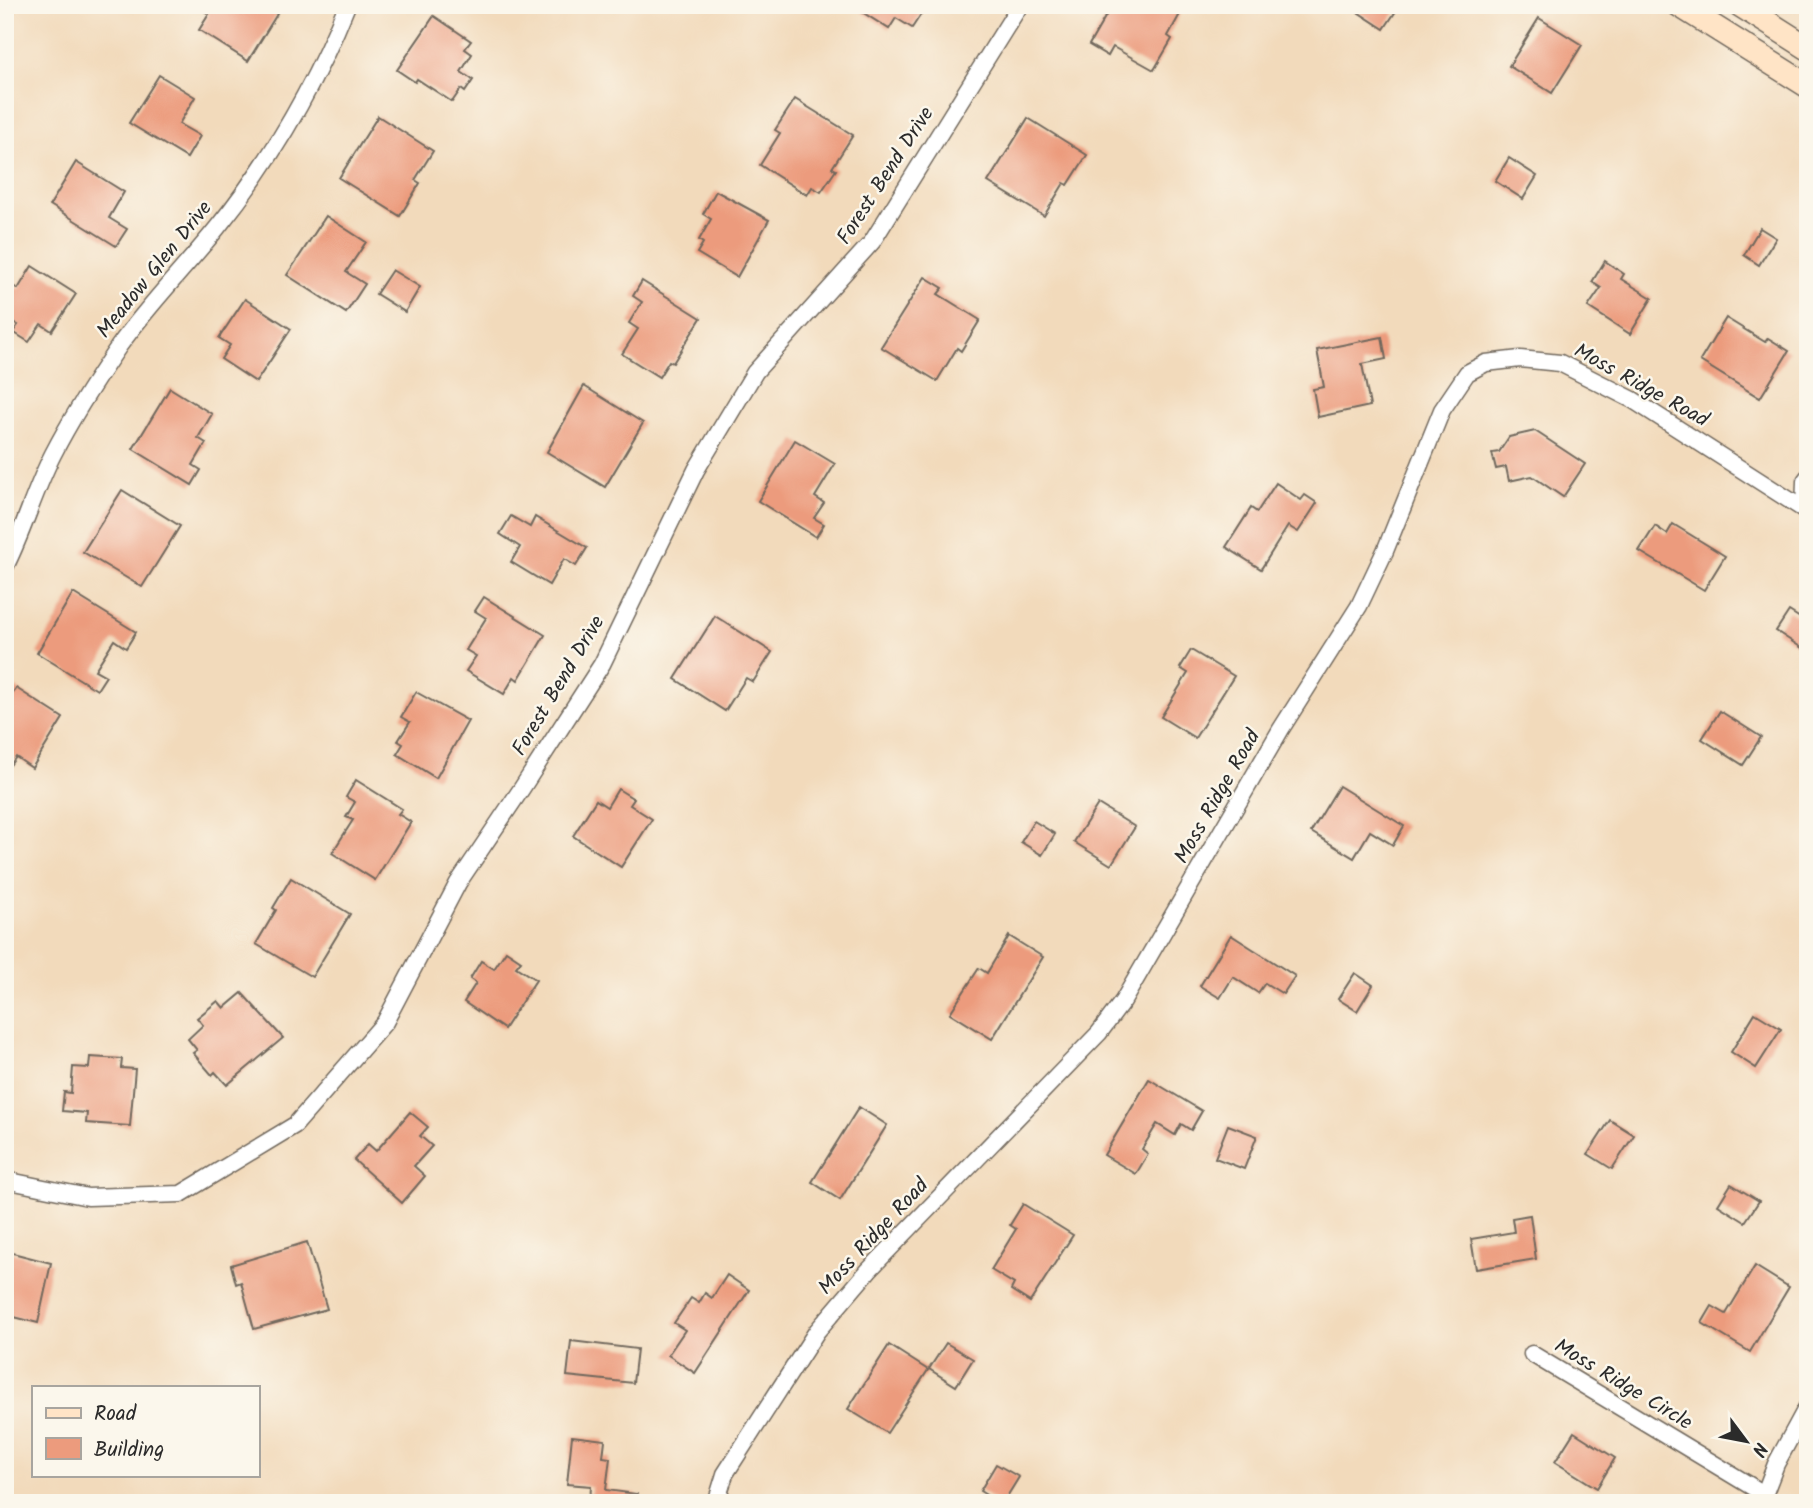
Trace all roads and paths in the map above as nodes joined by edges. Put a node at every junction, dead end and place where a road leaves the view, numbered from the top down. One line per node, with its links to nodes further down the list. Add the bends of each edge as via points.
1 (347, 5): 9 (street, Meadow Glen Drive, via 306,95 249,185 148,307 79,407 52,456)
2 (1020, 5): 10 (street, Forest Bend Drive, via 872,242 755,372 696,470 602,664 458,883 385,1022 295,1125 181,1194 88,1197)
3 (1679, 5): 6 (main road)
4 (1740, 5): 5 (main road)
5 (1808, 48)
6 (1808, 86)
7 (1808, 477): 8 (street, Moss Ridge Road)
8 (1807, 509): 14 (street, Moss Ridge Road, via 1633,400 1560,363 1520,359 1486,363 1467,373 1442,410 1359,606 1123,1001 1099,1033 869,1270 817,1331 725,1474)
9 (5, 566)
10 (5, 1180)
11 (1532, 1354): 13 (street, Moss Ridge Circle)
12 (1808, 1405): 13 (street)
13 (1762, 1498)
14 (716, 1503)

